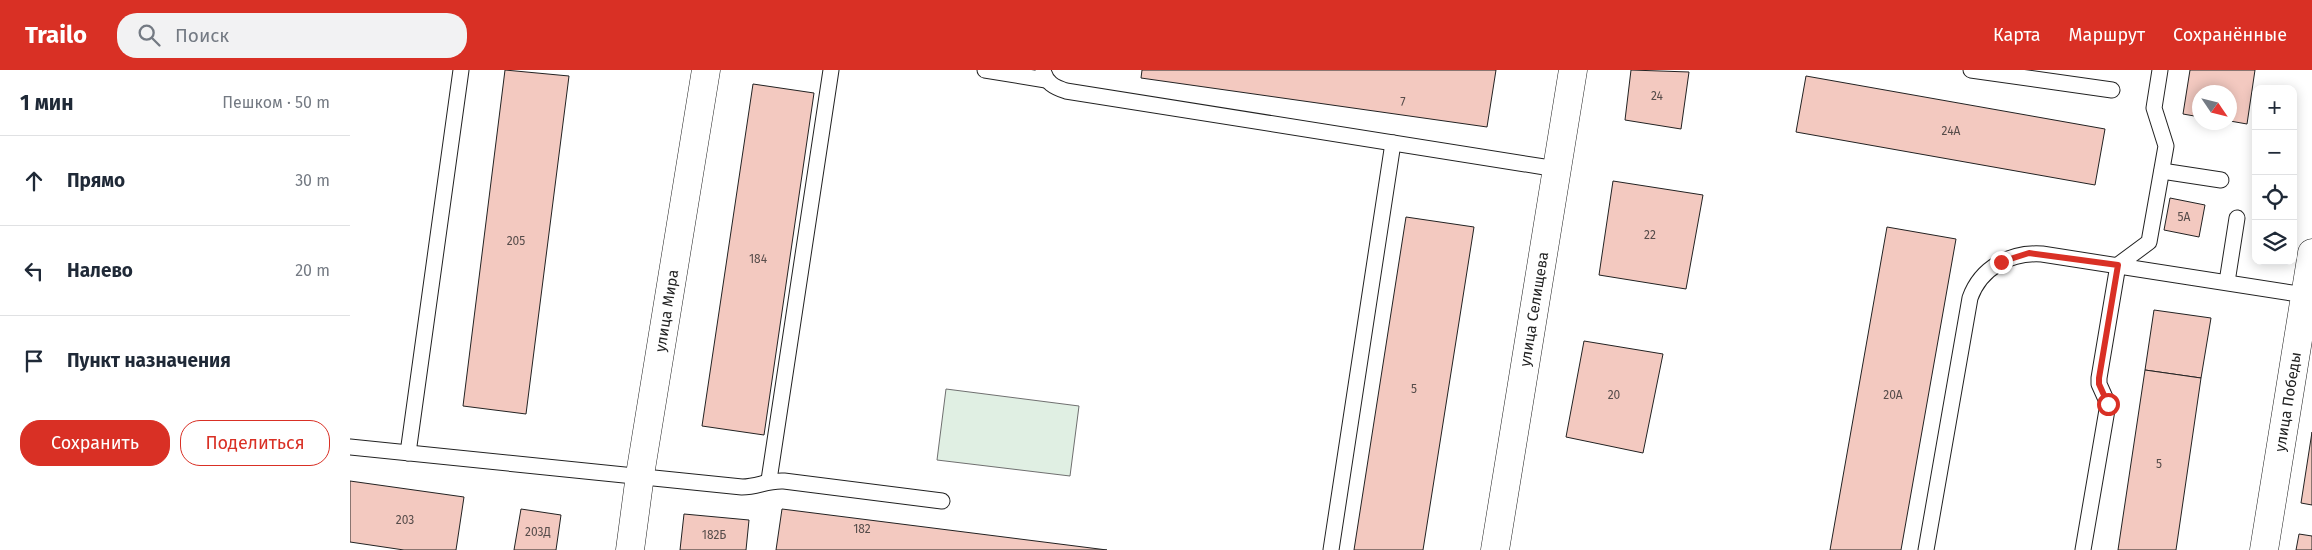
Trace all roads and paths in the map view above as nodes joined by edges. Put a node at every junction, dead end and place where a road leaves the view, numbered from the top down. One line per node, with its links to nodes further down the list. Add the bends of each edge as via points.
1 (461, 70): 20 (lane)
2 (706, 70): 21 (street, улица Мира)
3 (831, 70): 22 (lane)
4 (986, 70): 8 (lane)
5 (1573, 70): 11 (street, улица Селищева)
6 (1971, 70): 9 (lane)
7 (2160, 70): 12 (lane, via 2154,108 2166,146)
8 (1044, 75): 10 (lane, via 1054,87 1066,91)
9 (2112, 90)
10 (1393, 144): 11 (lane); 25 (lane)
11 (1557, 169): 26 (street, улица Селищева)
12 (2162, 171): 13 (lane); 16 (lane, via 2149,242)
13 (2221, 180)
14 (2236, 218): 17 (lane)
15 (2312, 253): 18 (street, улица Победы)
16 (2118, 265): 17 (lane); 27 (lane, via 2029,253 2001,262 1980,279 1970,298); 28 (lane, via 2099,378 2108,404)
17 (2227, 282): 18 (lane)
18 (2305, 295): 29 (street, улица Победы)
19 (350, 447): 20 (lane)
20 (408, 452): 21 (lane)
21 (640, 475): 22 (lane, via 742,487 752,487); 24 (street, улица Мира)
22 (769, 480): 23 (lane)
23 (942, 501)
24 (630, 550)
25 (1331, 550)
26 (1495, 550)
27 (1926, 550)
28 (2083, 550)
29 (2264, 550)

